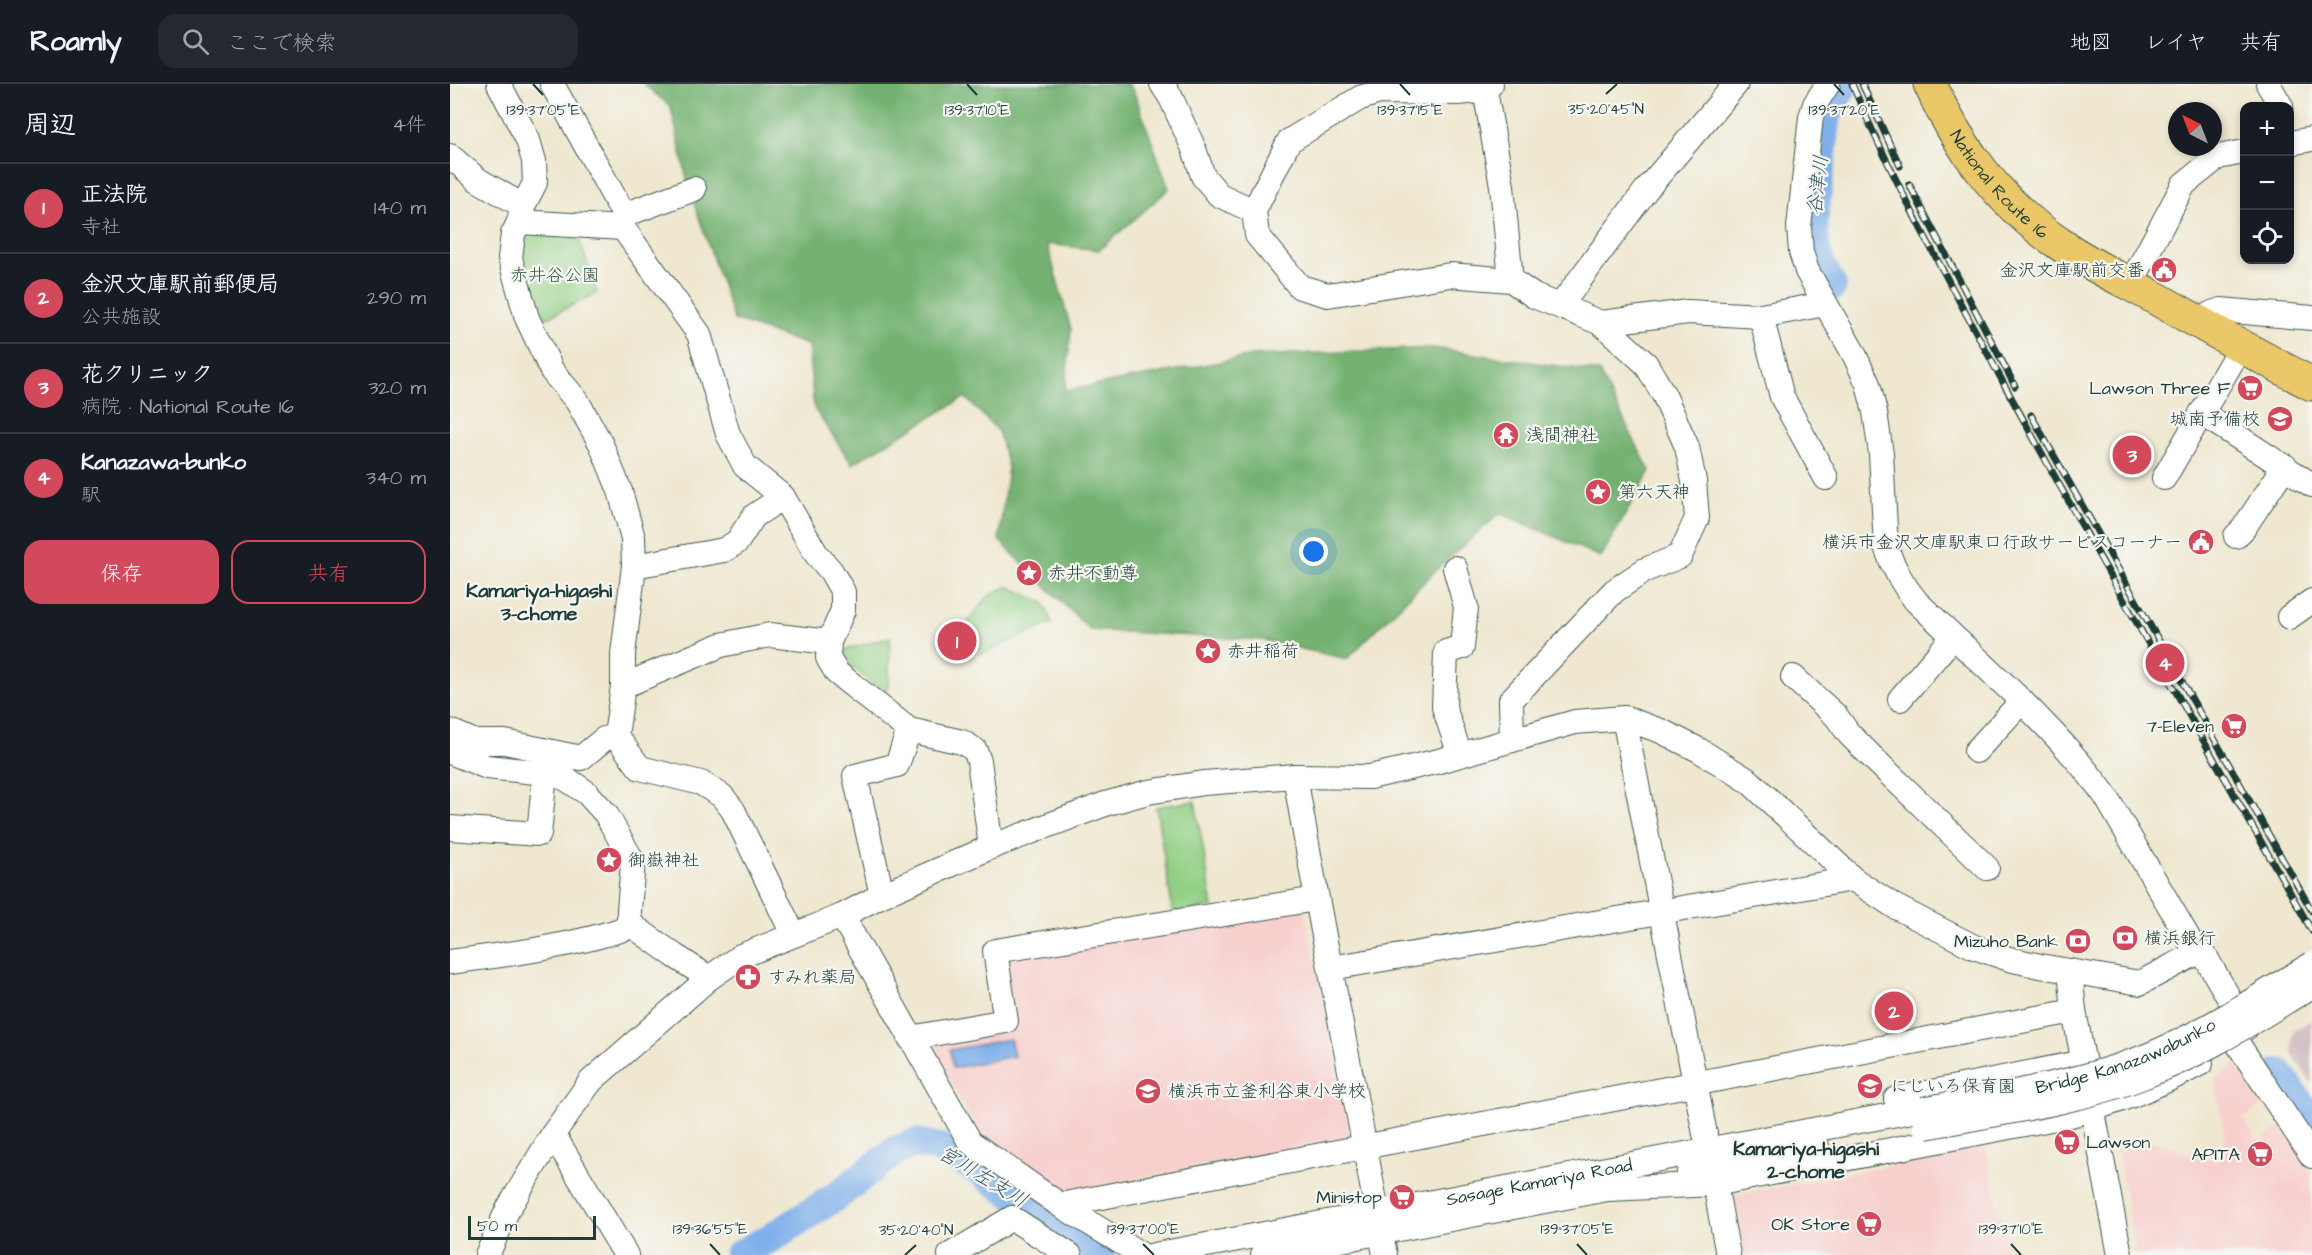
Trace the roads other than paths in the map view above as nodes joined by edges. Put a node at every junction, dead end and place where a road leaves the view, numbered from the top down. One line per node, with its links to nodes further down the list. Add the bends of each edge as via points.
1 (500, 84): 15 (street, via 534,161 535,183)
2 (552, 84): 16 (street)
3 (1162, 84): 14 (street, via 1203,176 1219,195)
4 (1736, 84): 20 (street, via 1646,190)
5 (1828, 84): 19 (street, via 1811,117 1800,227 1807,271)
6 (1930, 84): 18 (highway, National Route 16, via 1967,152 2021,213 2058,244)
7 (2268, 84): 9 (street)
8 (1488, 87): 14 (street, via 1459,93 1379,92 1360,98 1289,141); 17 (street)
9 (2279, 102)
10 (2240, 153): 18 (street, via 2218,157 2184,184)
11 (450, 156): 15 (street)
12 (450, 182): 15 (street)
13 (694, 189): 16 (street)
14 (1254, 211): 17 (street, via 1257,235 1287,274 1300,287 1328,295 1450,274)
15 (521, 215): 16 (street); 34 (street, via 513,234 510,258 527,318 552,371 577,401 601,444 633,538)
16 (623, 221): 32 (street, via 648,266 699,334 728,434 745,466)
17 (1511, 280): 20 (street, via 1534,296)
18 (2130, 285): 24 (highway, National Route 16)
19 (1825, 304): 21 (street); 38 (street, via 1868,384 1881,454 1886,547 1891,561 1904,587)
20 (1562, 305): 23 (street)
21 (1761, 316): 23 (street, via 1688,312); 29 (street, via 1782,397)
22 (2312, 318): 24 (street, via 2221,310 2212,313)
23 (1601, 323): 48 (street, via 1646,364 1664,395 1687,447 1697,518 1680,556 1645,570 1614,591 1511,700)
24 (2204, 326): 25 (highway, National Route 16)
25 (2241, 346): 26 (highway, National Route 16); 27 (street)
26 (2312, 384)
27 (2201, 413): 28 (street); 30 (street)
28 (2285, 466): 31 (street); 33 (street)
29 (1826, 478)
30 (2164, 478)
31 (2312, 485)
32 (783, 497): 34 (street, via 754,516 737,542 724,550); 39 (street, via 843,592 843,610)
33 (2236, 536)
34 (634, 566): 41 (street)
35 (1455, 568): 51 (street, via 1466,607 1462,648 1446,652 1444,707)
36 (2312, 601): 37 (street)
37 (2289, 617)
38 (1953, 637): 42 (street); 43 (street)
39 (829, 642): 41 (street, via 770,635 721,645); 45 (street, via 828,658 837,673)
40 (1793, 677): 56 (street)
41 (623, 686): 47 (street)
42 (1899, 699)
43 (2022, 701): 50 (street); 64 (street, via 2105,795)
44 (1624, 718): 48 (street, via 1575,722); 57 (street, via 1699,750 1749,781); 60 (street)
45 (909, 730): 55 (street, via 962,742 975,750); 58 (street, via 897,765 855,776)
46 (450, 731): 47 (street, via 475,742 505,742 581,758 604,739)
47 (616, 736): 63 (street, via 640,768 701,783 722,796 734,810)
48 (1512, 740): 51 (street)
49 (450, 752): 52 (street, via 487,767)
50 (1976, 752)
51 (1460, 755): 53 (street, via 1370,777)
52 (544, 773): 54 (street, via 539,834); 62 (street, via 565,778 587,793 618,833 633,862 629,910)
53 (1295, 776): 55 (street, via 1148,792); 59 (street)
54 (450, 828)
55 (991, 847): 58 (street)
56 (1987, 868)
57 (1853, 879): 60 (street); 68 (street, via 1894,906 1974,946 2009,959)
58 (882, 895): 61 (street)
59 (1316, 899): 67 (street); 72 (street, via 995,951 1006,1021)
60 (1663, 912): 67 (street); 75 (street)
61 (842, 916): 63 (street); 72 (street)
62 (633, 926): 65 (street, via 520,954); 69 (street)
63 (793, 934): 69 (street, via 741,956)
64 (2197, 953): 68 (street, via 2140,982); 73 (street, via 2205,956 2246,1028)
65 (450, 962)
66 (2312, 964): 77 (street, Bridge Kanazawabunko, bridge, via 2203,1028 2138,1059)
67 (1331, 968): 80 (street)
68 (2070, 971): 71 (street)
69 (709, 978): 78 (street, via 591,1081)
70 (2312, 986): 77 (street, Bridge Kanazawabunko, bridge, via 2203,1051 2144,1077 2084,1096)
71 (2074, 1011): 74 (street); 75 (street)
72 (910, 1038): 85 (street, via 970,1142)
73 (2236, 1041): 76 (street, via 2171,1079); 81 (street)
74 (2084, 1062): 76 (street); 79 (street)
75 (1695, 1082): 79 (street); 80 (street)
76 (2093, 1110): 83 (street); 95 (street)
77 (1924, 1118): 82 (street, Sasage Kamariya Road); 84 (street, Sasage Kamariya Road)
78 (553, 1134): 87 (street, via 508,1209); 88 (street)
79 (1705, 1134): 82 (street)
80 (1365, 1147): 85 (street); 86 (street)
81 (2312, 1156)
82 (1632, 1164): 86 (street, Sasage Kamariya Road)
83 (1715, 1184): 84 (street); 94 (street)
84 (1609, 1189): 86 (street, Sasage Kamariya Road)
85 (1060, 1205): 91 (street)
86 (1381, 1234): 92 (street, Sasage Kamariya Road); 93 (street, Sasage Kamariya Road)
87 (487, 1255)
88 (626, 1255)
89 (950, 1255): 90 (street, via 1012,1218)
90 (1070, 1255)
91 (1142, 1255)
92 (1155, 1255)
93 (1263, 1255)
94 (1728, 1255)
95 (2120, 1255)

